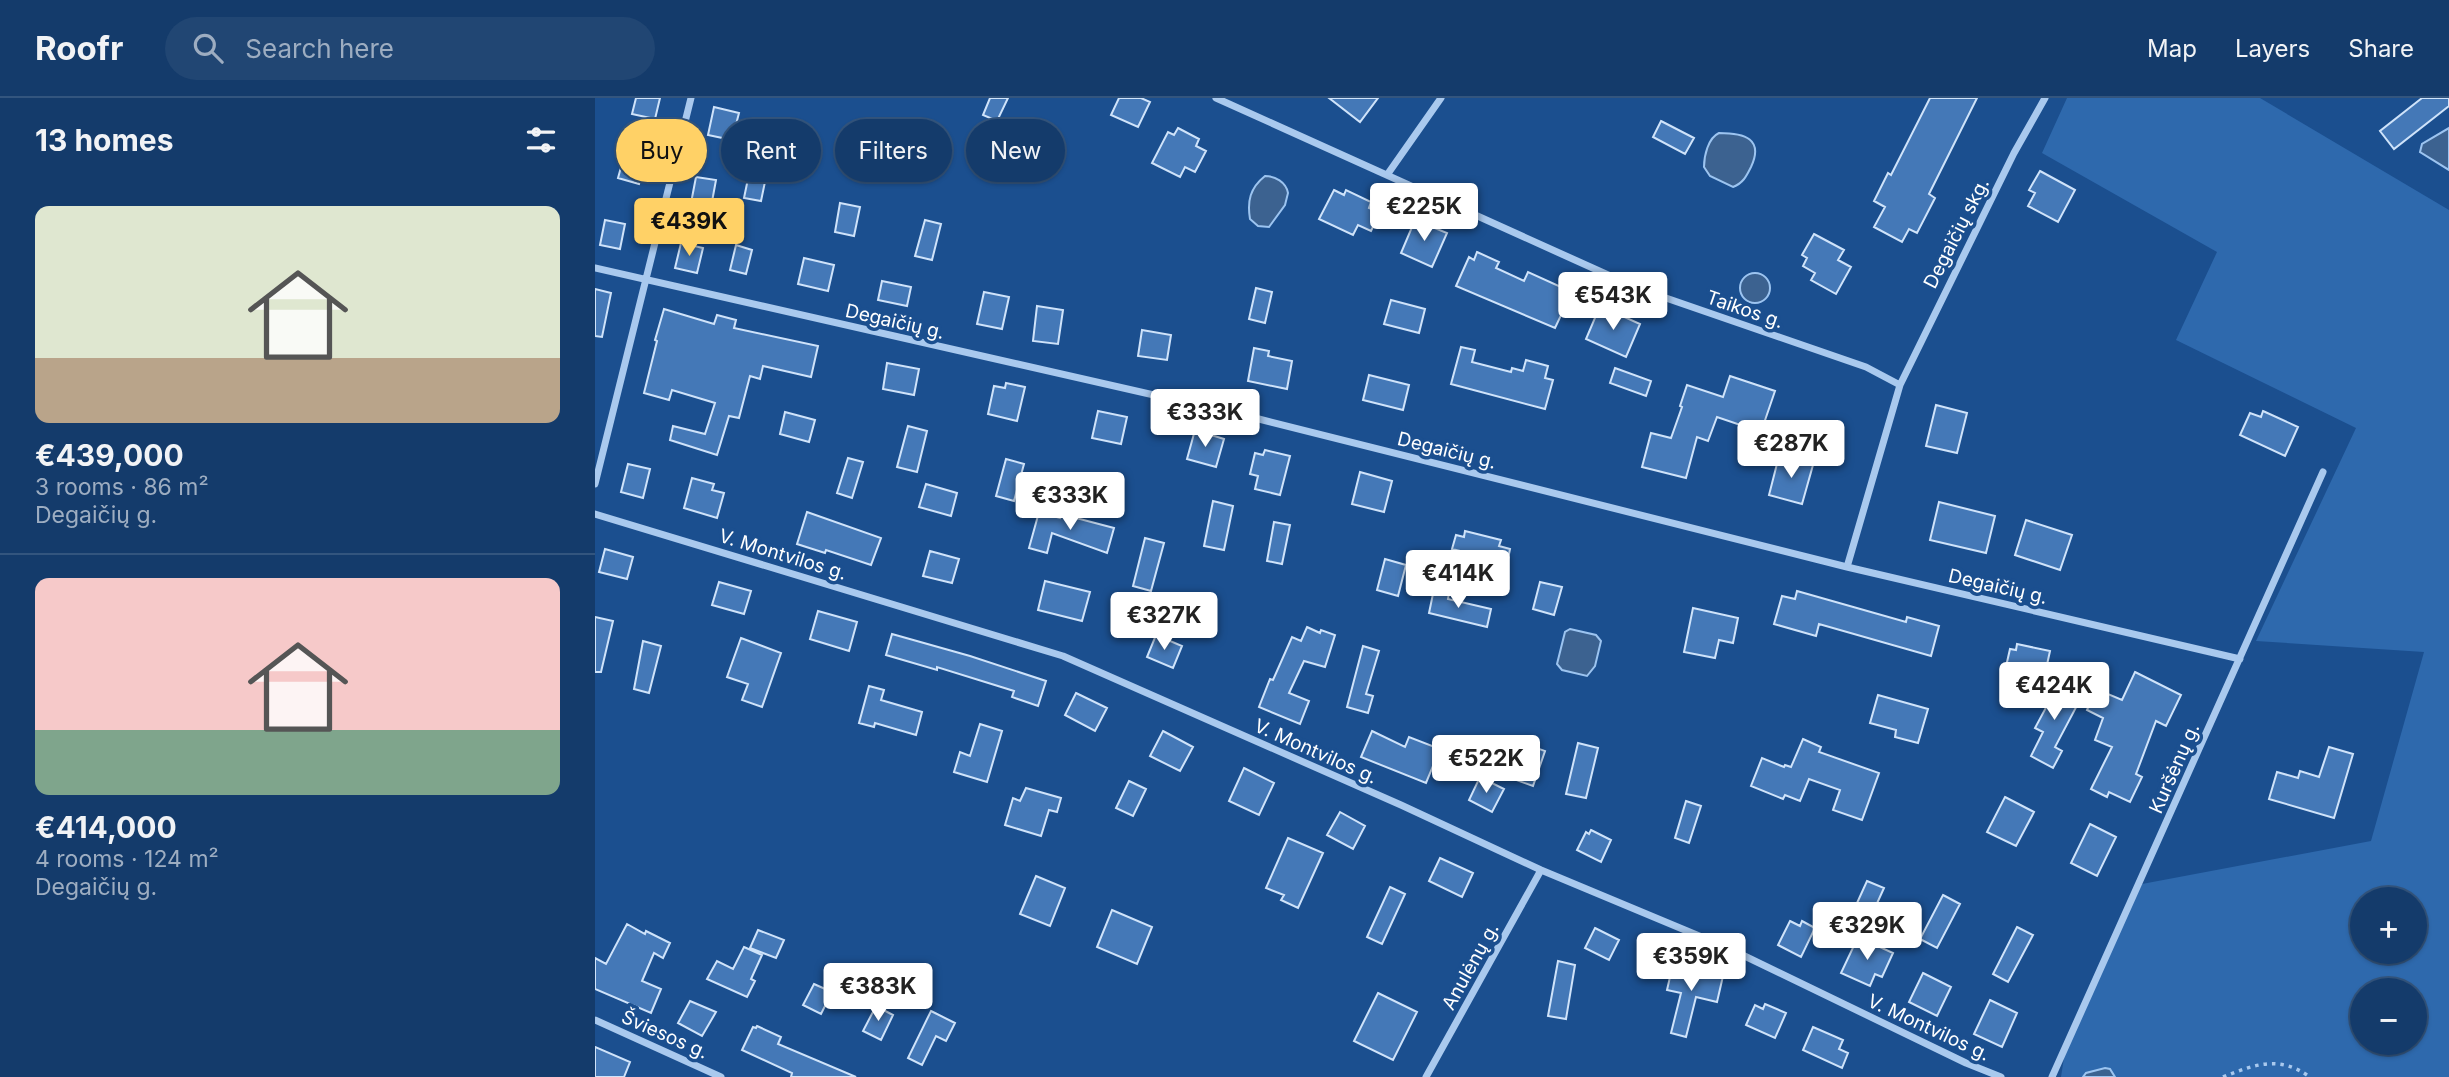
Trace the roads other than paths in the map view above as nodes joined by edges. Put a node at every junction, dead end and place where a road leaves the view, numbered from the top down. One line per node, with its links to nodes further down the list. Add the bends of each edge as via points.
1 (691, 98): 7 (street)
2 (1216, 98): 5 (street, Taikos g.)
3 (1441, 98): 5 (street)
4 (2045, 98): 8 (street, Degaičių skg.)
5 (1387, 175): 8 (street, Taikos g., via 1637,288 1866,368)
6 (595, 268): 7 (street, Degaičių g.)
7 (645, 280): 10 (street); 12 (street, Degaičių g., via 1255,418)
8 (1900, 385): 12 (street)
9 (2323, 472): 13 (street, Kuršėnų g.)
10 (595, 484)
11 (595, 514): 14 (street, V. Montvilos g., via 1063,656)
12 (1847, 566): 13 (street, Degaičių g.)
13 (2240, 659): 19 (street, Kuršėnų g.)
14 (1541, 870): 17 (street, Anulėnų g.); 18 (street, V. Montvilos g., via 1728,948)
15 (595, 1020): 16 (street, Šviesos g.)
16 (721, 1077)
17 (1426, 1077)
18 (2001, 1077)
19 (2052, 1077)

